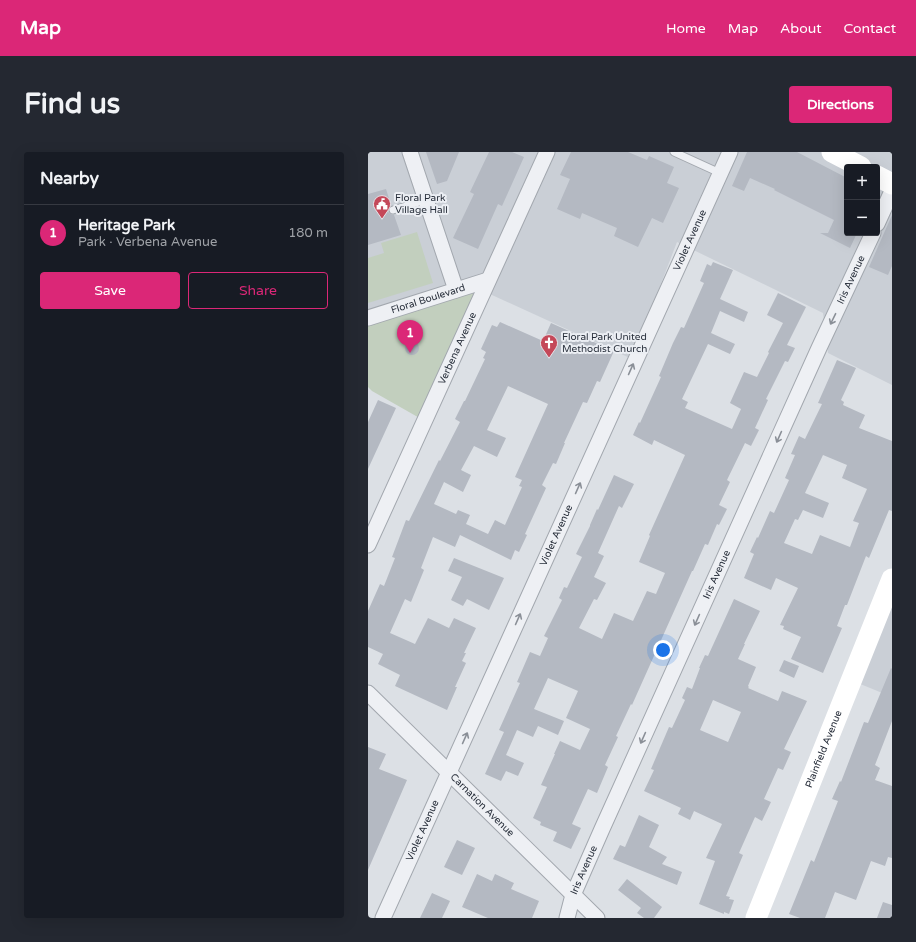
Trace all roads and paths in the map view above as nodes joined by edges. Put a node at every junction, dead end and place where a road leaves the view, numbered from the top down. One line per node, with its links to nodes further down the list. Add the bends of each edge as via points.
1 (410, 152): 11 (street)
2 (547, 152): 15 (street, Verbena Avenue)
3 (674, 152): 7 (lane)
4 (730, 152): 7 (street, Violet Avenue)
5 (832, 152): 6 (main road)
6 (855, 164)
7 (720, 173): 21 (street, Violet Avenue, one-way to 7)
8 (880, 178): 9 (main road)
9 (892, 184)
10 (892, 191): 13 (street)
11 (426, 200): 12 (lane); 16 (street)
12 (393, 210)
13 (880, 217)
14 (872, 236): 22 (street, Iris Avenue, one-way to 22)
15 (488, 280): 16 (street, Floral Boulevard); 18 (street, Verbena Avenue)
16 (456, 290): 17 (street, Floral Boulevard)
17 (368, 318)
18 (368, 545)
19 (892, 579): 26 (main road, Plainfield Avenue)
20 (368, 693): 21 (street, Carnation Avenue)
21 (449, 773): 22 (street, Carnation Avenue); 23 (street, Violet Avenue)
22 (573, 895): 24 (street, Iris Avenue); 25 (street, Carnation Avenue)
23 (383, 918)
24 (567, 918)
25 (597, 918)
26 (756, 918)

